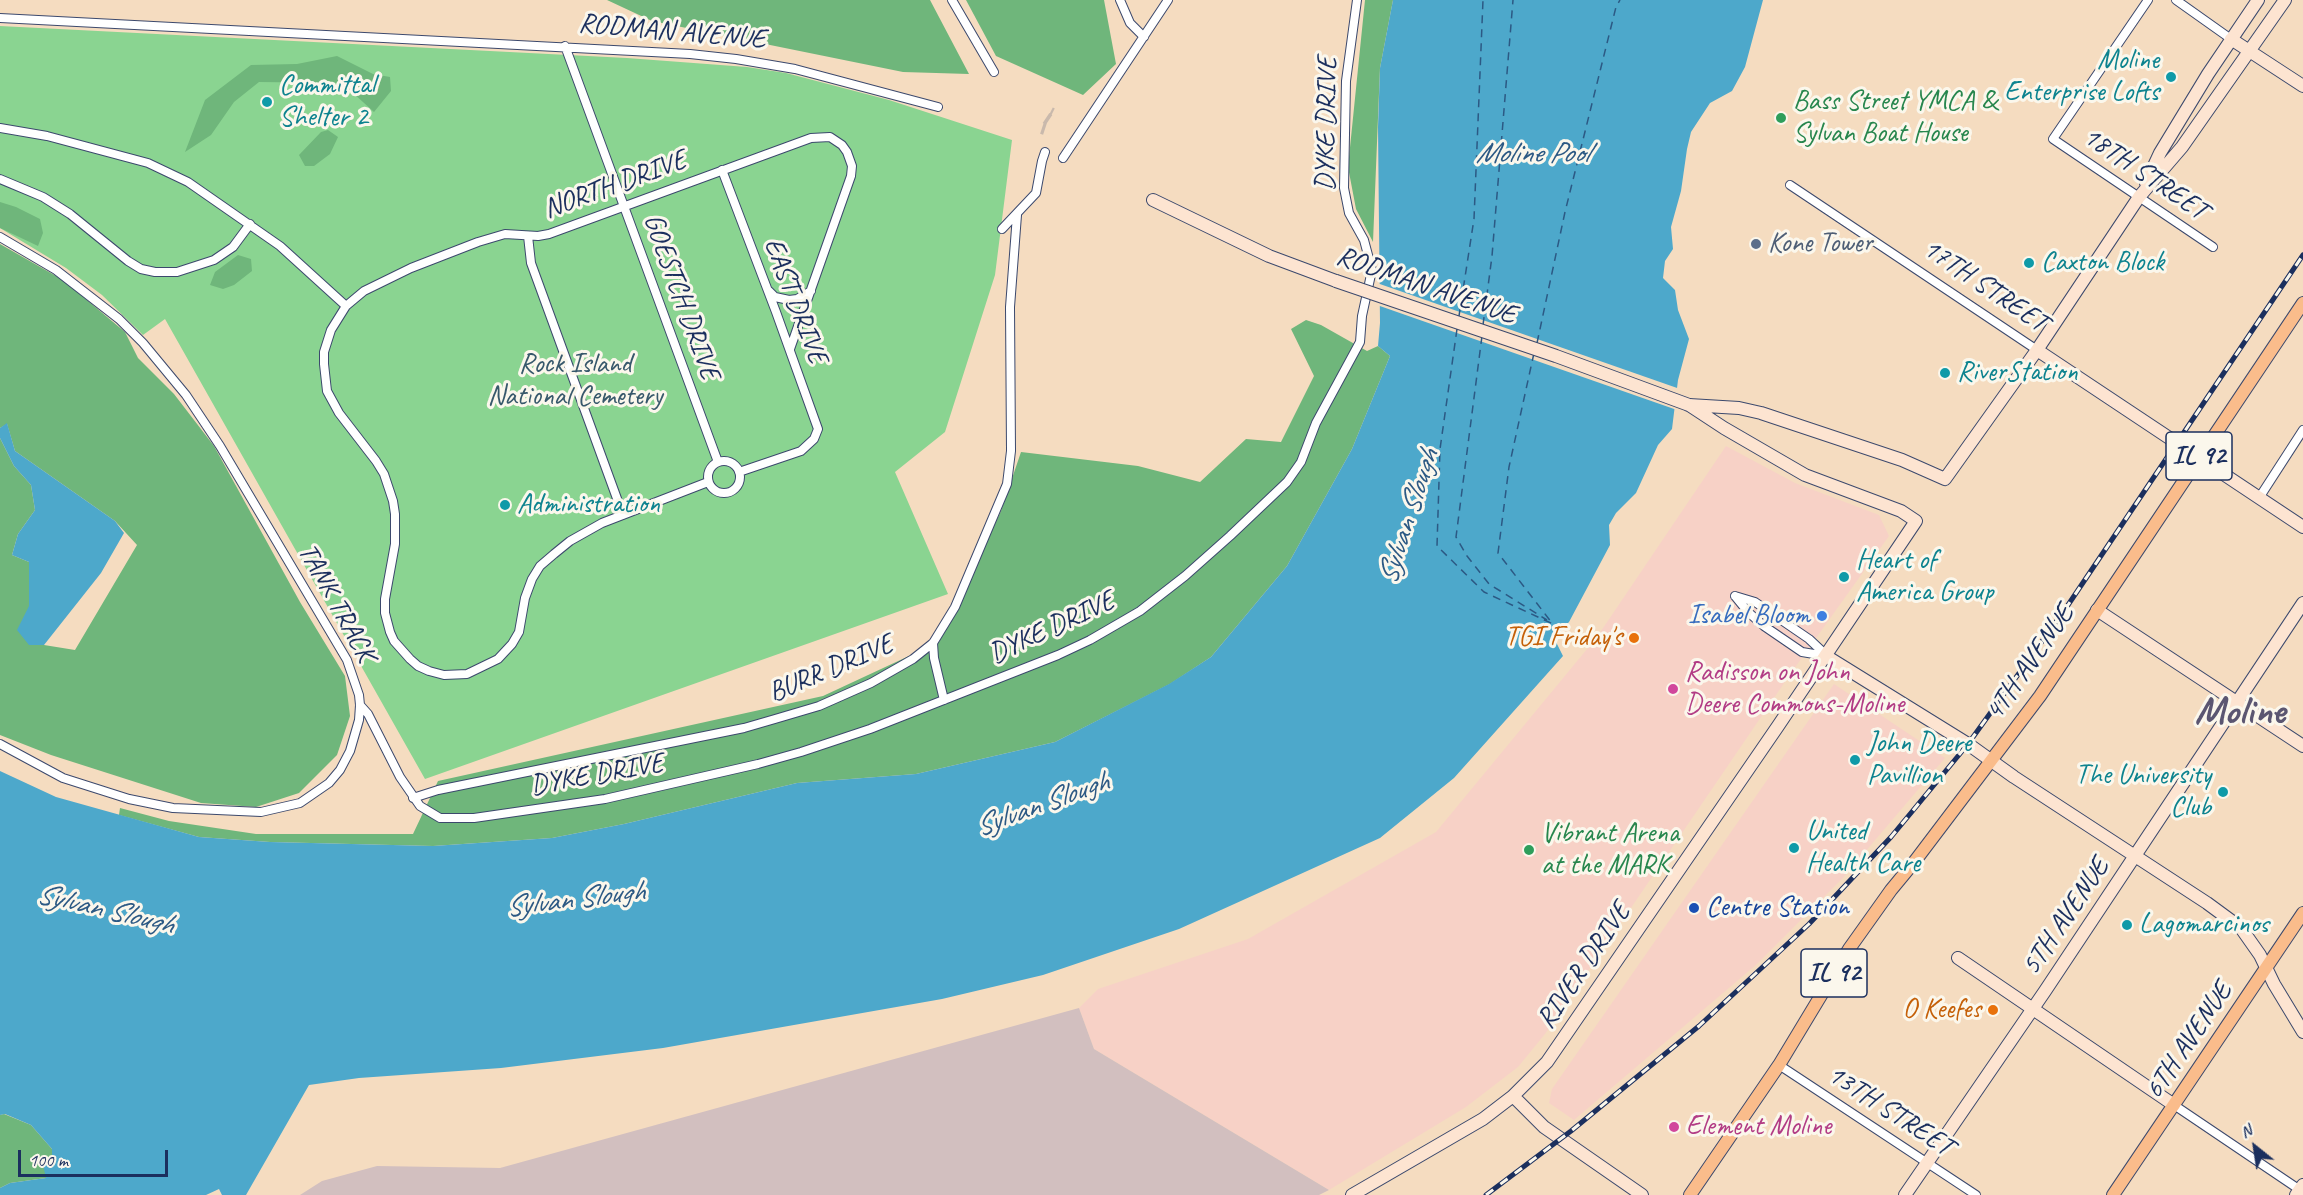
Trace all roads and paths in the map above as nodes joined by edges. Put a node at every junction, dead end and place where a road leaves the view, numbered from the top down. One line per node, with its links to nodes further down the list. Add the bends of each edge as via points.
1 (952, 0): 14 (street)
2 (1120, 0): 10 (street, via 1130,23)
3 (1168, 0): 10 (street)
4 (1357, 0): 51 (street, DYKE DRIVE, via 1346,81 1344,188 1349,213 1364,240 1372,270 1360,342 1316,423 1301,462 1287,482 1230,536 1140,611 1058,655)
5 (2148, 0): 23 (street, 18TH STREET, via 2053,139)
6 (2176, 0): 11 (street)
7 (2258, 0): 11 (street)
8 (2285, 0): 13 (street)
9 (0, 18): 12 (street, RODMAN AVENUE)
10 (1144, 37): 19 (street)
11 (2231, 39): 13 (street); 23 (street, via 2171,134)
12 (565, 46): 16 (street, RODMAN AVENUE, via 770,64); 25 (street, GOESTCH DRIVE)
13 (2249, 50): 15 (street); 23 (street, via 2182,147)
14 (994, 72)
15 (2303, 86)
16 (938, 107)
17 (0, 128): 27 (street, via 47,136 148,163 188,182)
18 (1046, 152): 26 (street, via 1036,193)
19 (1063, 158)
20 (722, 170): 25 (street, NORTH DRIVE); 32 (street, EAST DRIVE); 33 (street, NORTH DRIVE, via 811,138 822,136 842,145 851,160 851,176)
21 (0, 179): 27 (street, via 43,196 128,261 155,272 177,272 214,260 233,246)
22 (1790, 185): 37 (street, 17TH STREET)
23 (2139, 197): 31 (street, 18TH STREET); 37 (street)
24 (1153, 200): 38 (street, RODMAN AVENUE, bridge, via 1269,256)
25 (623, 205): 29 (street, NORTH DRIVE, via 549,234); 41 (street, GOESTCH DRIVE)
26 (1017, 215): 28 (street); 49 (street, BURR DRIVE, via 1010,307 1008,475 959,598)
27 (250, 224): 35 (street)
28 (1002, 229)
29 (528, 236): 35 (street, NORTH DRIVE, via 505,234 478,242 379,283); 45 (street, via 531,262)
30 (0, 237): 53 (street, TANK TRACK, via 56,270 119,320 186,395 347,660)
31 (2213, 247)
32 (766, 289): 33 (street, via 775,297 789,300); 36 (street, EAST DRIVE)
33 (811, 290): 36 (street)
34 (2303, 303): 40 (main road, 4TH AVENUE / IL 92)
35 (346, 306): 45 (street, via 327,340 327,391 376,461 388,487 395,529 385,613 394,641 418,666 455,675 478,670 498,659 519,632 525,598 540,566 570,541)
36 (790, 349): 42 (street, EAST DRIVE, via 818,434 801,451)
37 (2037, 350): 38 (street, via 1945,479 1902,460 1754,411); 40 (street, 17TH STREET)
38 (1689, 405): 50 (street, RIVER DRIVE, via 1800,472 1916,521)
39 (2303, 430): 44 (street)
40 (2199, 457): 44 (street, 17TH STREET); 48 (main road, 4TH AVENUE / IL 92)
41 (718, 462): 42 (street, via 733,464); 43 (street, via 708,472)
42 (739, 472): 43 (street, via 740,482 729,493 719,493)
43 (708, 482): 45 (street)
44 (2259, 498): 46 (street, 17TH STREET)
45 (623, 514)
46 (2303, 527)
47 (2303, 603): 52 (street, 5TH AVENUE)
48 (2097, 610): 52 (street); 56 (main road, 4TH AVENUE / IL 92, via 2040,696)
49 (933, 643): 51 (street); 57 (street, BURR DRIVE, via 871,684 819,706 744,728)
50 (1826, 656): 50 (street, via 1809,639 1755,602 1735,596 1764,626 1802,652); 56 (street); 65 (street, RIVER DRIVE, via 1553,1054)
51 (944, 700): 57 (street, DYKE DRIVE, via 790,755 605,800 456,819 432,815)
52 (2238, 703): 55 (street); 58 (street, 5TH AVENUE)
53 (360, 705): 54 (street, TANK TRACK, via 355,737 340,771 311,797 272,811 173,808 129,799 63,778); 57 (street, DYKE DRIVE)
54 (0, 744)
55 (2303, 746)
56 (1991, 760): 58 (street); 64 (main road, 4TH AVENUE / IL 92, via 1869,920)
57 (413, 798)
58 (2136, 856): 61 (street, via 2241,928); 62 (street, 5TH AVENUE)
59 (2303, 913): 61 (main road, 6TH AVENUE)
60 (1958, 958): 62 (street)
61 (2266, 968): 63 (street); 66 (main road, 6TH AVENUE)
62 (2033, 1009): 66 (street); 67 (street, 5TH AVENUE)
63 (2303, 1032)
64 (1779, 1065): 67 (street, 13TH STREET); 71 (main road, 4TH AVENUE / IL 92)
65 (1513, 1096): 69 (street, RIVER DRIVE, via 1483,1119); 70 (street, via 1544,1127)
66 (2174, 1105): 68 (street); 74 (main road, 6TH AVENUE)
67 (1927, 1163): 72 (street, 5TH AVENUE); 73 (street, 13TH STREET)
68 (2300, 1190)
69 (1352, 1195)
70 (1642, 1195)
71 (1690, 1195)
72 (1905, 1195)
73 (1976, 1195)
74 (2113, 1195)

